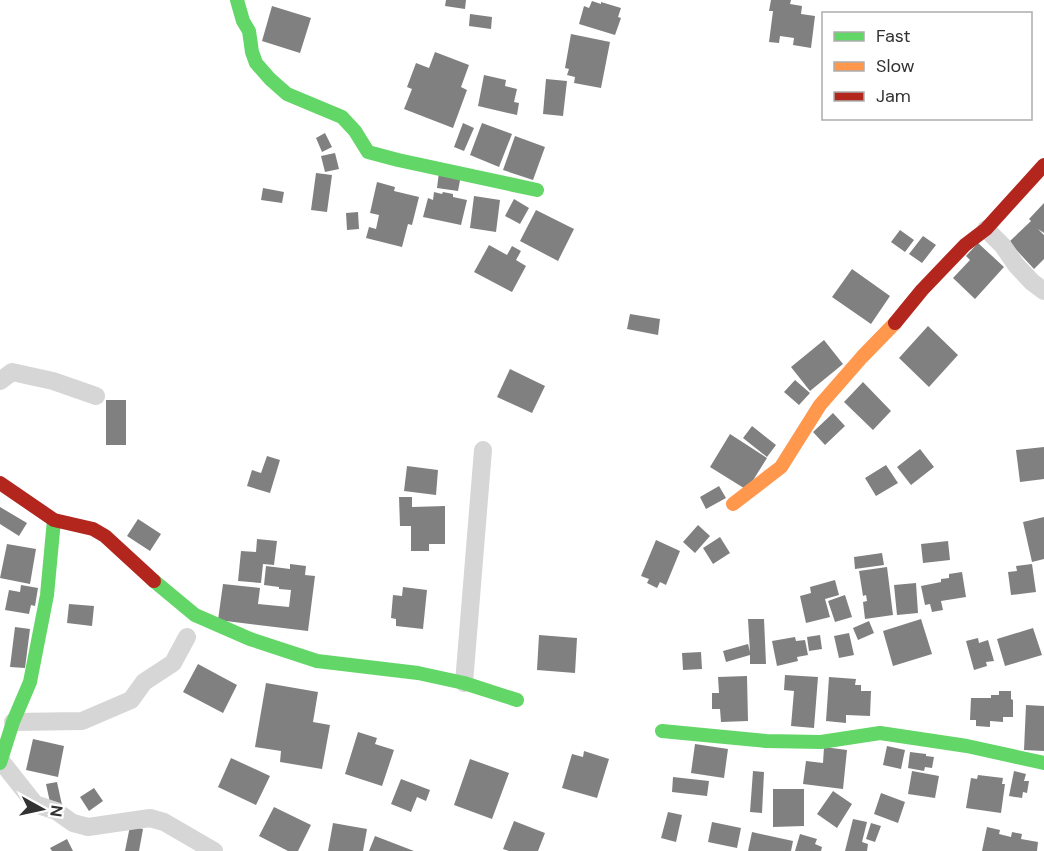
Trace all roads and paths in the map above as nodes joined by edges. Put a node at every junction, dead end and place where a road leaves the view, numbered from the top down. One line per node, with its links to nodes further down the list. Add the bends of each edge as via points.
1 (237, 0): 3 (street, via 256,63 287,94 342,117 368,152)
2 (1044, 165): 4 (street)
3 (537, 189)
4 (986, 229): 5 (street); 10 (street, via 922,290 820,405 781,467)
5 (1044, 291)
6 (0, 381): 7 (street, via 12,372)
7 (96, 396)
8 (483, 450): 13 (street)
9 (0, 483): 11 (street)
10 (733, 504)
11 (54, 520): 13 (street, via 93,529 105,536 195,615 250,639 317,661 418,673); 15 (street, via 47,595 30,682)
12 (187, 637): 15 (street, via 173,663 144,682 131,700 82,721)
13 (464, 683): 14 (street)
14 (517, 700)
15 (13, 722): 17 (street)
16 (662, 731): 18 (street, via 821,742 880,733)
17 (1, 762): 19 (street, via 35,804 73,823 88,827 150,818)
18 (1044, 763)
19 (214, 851)

